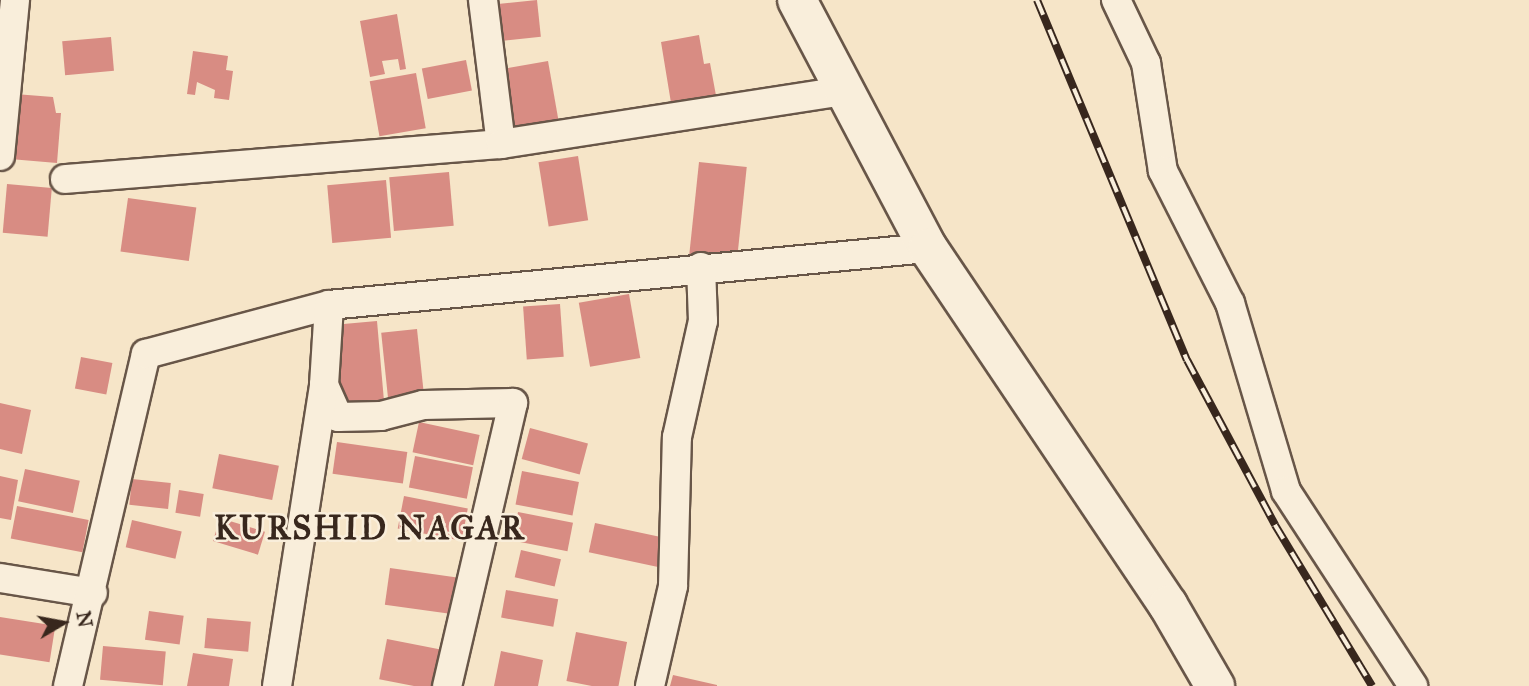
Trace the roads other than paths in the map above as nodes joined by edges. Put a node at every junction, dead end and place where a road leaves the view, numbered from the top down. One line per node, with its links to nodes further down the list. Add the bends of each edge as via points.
1 (15, 0): 7 (street)
2 (483, 0): 6 (street)
3 (797, 0): 5 (main road)
4 (1116, 0): 20 (street, via 1146,63 1163,171 1230,303 1286,491)
5 (848, 90): 6 (street); 9 (main road)
6 (500, 144): 8 (street)
7 (0, 156)
8 (65, 179)
9 (928, 248): 10 (street); 19 (main road, via 1168,605)
10 (701, 267): 11 (street); 18 (street, via 703,321 677,437 673,586)
11 (330, 305): 12 (street); 14 (street, via 146,354)
12 (324, 385): 16 (street); 17 (street, via 338,417 381,416 423,405 513,403)
13 (0, 578): 14 (street)
14 (93, 593): 15 (street)
15 (68, 686)
16 (277, 686)
17 (447, 686)
18 (650, 686)
19 (1215, 686)
20 (1413, 686)

